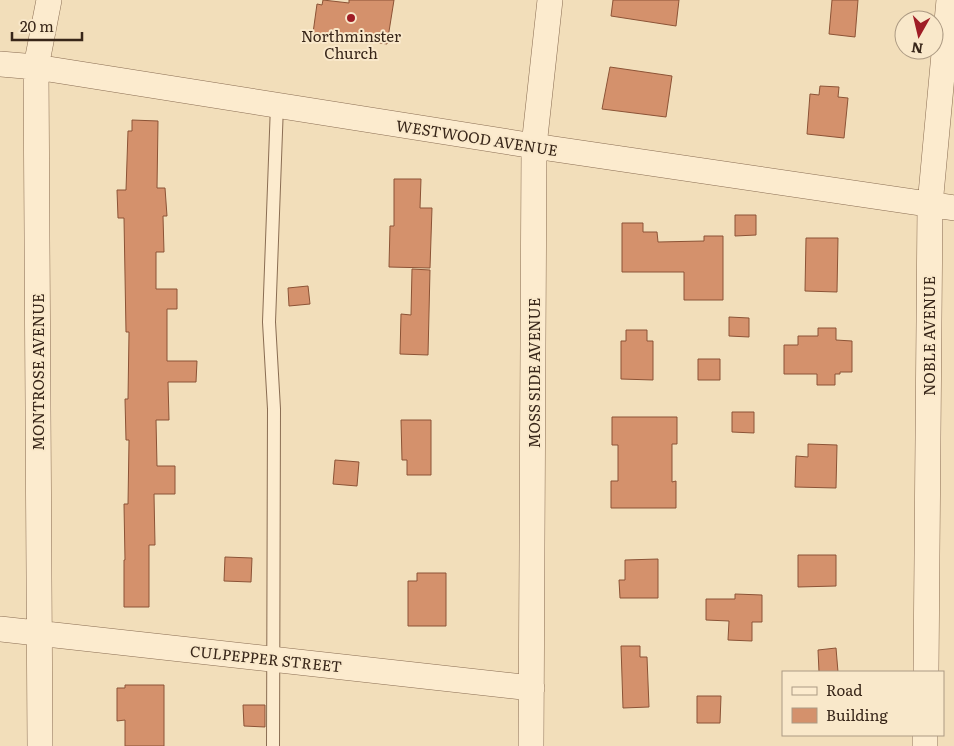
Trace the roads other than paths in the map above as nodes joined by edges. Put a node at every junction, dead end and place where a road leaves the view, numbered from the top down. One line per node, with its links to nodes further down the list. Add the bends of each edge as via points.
1 (49, 0): 5 (street, MONTROSE AVENUE)
2 (550, 0): 7 (street, MOSS SIDE AVENUE)
3 (949, 0): 8 (street, NOBLE AVENUE)
4 (0, 64): 5 (street, WESTWOOD AVENUE)
5 (36, 67): 6 (street, WESTWOOD AVENUE); 11 (street, MONTROSE AVENUE)
6 (277, 105): 7 (street, WESTWOOD AVENUE); 12 (lane, via 269,322 274,409)
7 (534, 146): 8 (street, WESTWOOD AVENUE); 14 (street, MOSS SIDE AVENUE)
8 (930, 205): 9 (street, WESTWOOD AVENUE); 13 (street, NOBLE AVENUE)
9 (954, 208)
10 (0, 629): 11 (street, CULPEPPER STREET)
11 (39, 633): 12 (street, CULPEPPER STREET); 15 (street, MONTROSE AVENUE)
12 (274, 659): 14 (street, CULPEPPER STREET); 16 (lane)
13 (926, 671)
14 (532, 688): 17 (street, MOSS SIDE AVENUE)
15 (40, 746)
16 (274, 746)
17 (531, 746)

